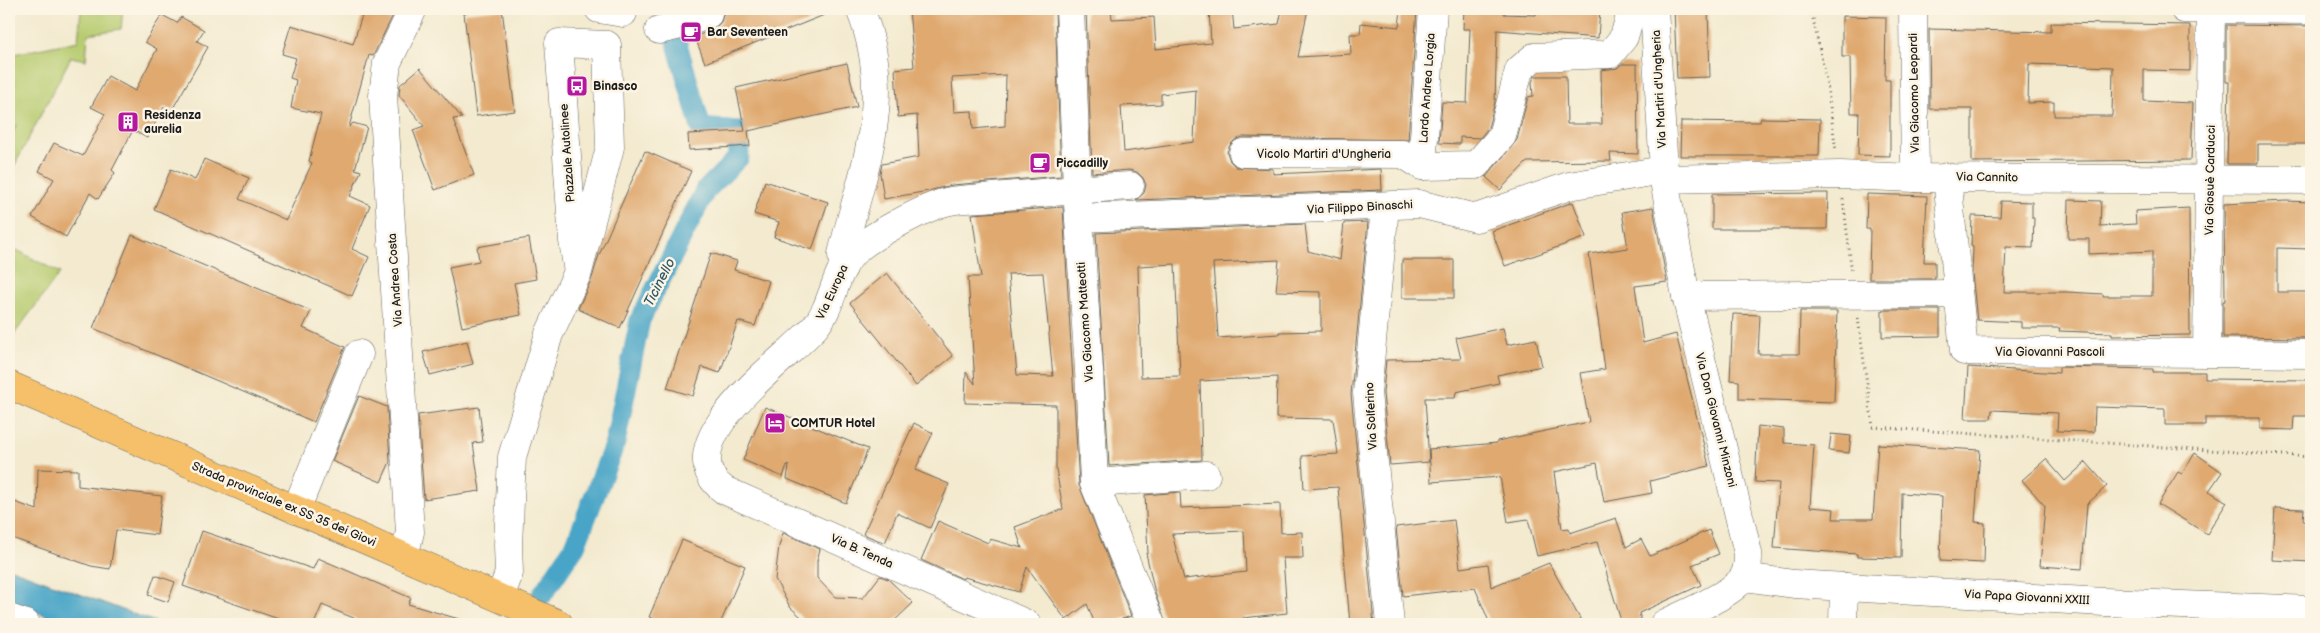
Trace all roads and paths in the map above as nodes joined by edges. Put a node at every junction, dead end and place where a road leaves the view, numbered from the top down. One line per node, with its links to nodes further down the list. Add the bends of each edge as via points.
1 (413, 9): 38 (street, Via Andrea Costa, via 387,63 383,96 410,532)
2 (708, 9): 12 (street, via 708,14 685,24)
3 (860, 9): 22 (street, via 871,45 876,103 872,143)
4 (1070, 9): 21 (street, Via Giacomo Matteotti)
5 (1432, 9): 14 (street, Lardo Andrea Lorgia)
6 (1632, 9): 14 (street, via 1624,37 1610,54 1534,57 1518,70 1502,136 1476,165)
7 (1654, 9): 15 (street, Via Martiri d'Ungheria)
8 (1913, 9): 17 (street, Via Giacomo Leopardi)
9 (2184, 9): 10 (street)
10 (2212, 9): 11 (street); 19 (street, Via Giosuè Carducci)
11 (2311, 10)
12 (659, 30)
13 (1243, 153): 14 (street, Vicolo Martiri d'Ungheria, via 1403,154)
14 (1422, 166)
15 (1664, 175): 17 (street, Via Cannito); 23 (street, Via Filippo Binaschi, via 1569,186 1476,218 1419,204); 29 (street, Via Don Giovanni Minzoni)
16 (1947, 177): 17 (street, Via Cannito); 19 (street, Via Cannito); 28 (street, Via Giovanni Pascoli)
17 (1915, 178)
18 (2311, 180): 19 (street, Via Cannito)
19 (2210, 181): 30 (street, Via Giosuè Carducci)
20 (1130, 186): 21 (street, Via Europa)
21 (1077, 189): 24 (street, Via Giacomo Matteotti); 25 (street, Via Europa, via 942,203)
22 (856, 202): 25 (street, via 869,222); 26 (street, via 842,254)
23 (1385, 207): 24 (street, Via Filippo Binaschi); 49 (street, Via Solferino, via 1367,392)
24 (1078, 218): 36 (street, Via Giacomo Matteotti)
25 (890, 229): 26 (street, Via Europa, via 860,247)
26 (842, 268): 34 (street, Via Europa, via 816,326 722,420 706,451)
27 (578, 272): 27 (street, Piazzale Autolinee, via 610,148 608,45 559,43); 41 (street, Piazzale Autolinee, via 548,334 512,457 509,573)
28 (1958, 294): 29 (street); 30 (street, Via Giovanni Pascoli, via 1964,351)
29 (1686, 296): 39 (street, Via Don Giovanni Minzoni, via 1748,553)
30 (2208, 352): 32 (street, Via Giovanni Pascoli)
31 (359, 354): 37 (street)
32 (2311, 354)
33 (9, 385): 37 (main road, Strada provinciale ex SS 35 dei Giovi)
34 (706, 468): 48 (street, Via B. Tenda, via 724,490)
35 (1206, 475): 36 (street)
36 (1094, 483): 45 (street, Via Giacomo Matteotti)
37 (296, 510): 38 (main road, Strada provinciale ex SS 35 dei Giovi)
38 (404, 557): 41 (main road, Strada provinciale ex SS 35 dei Giovi)
39 (1744, 577): 40 (street, Via Papa Giovanni XXIII); 50 (street, via 1734,588)
40 (1844, 586): 43 (street, Via Papa Giovanni XXIII); 51 (street)
41 (500, 598): 47 (main road, Strada provinciale ex SS 35 dei Giovi)
42 (2311, 610): 43 (street, Via Papa Giovanni XXIII)
43 (2104, 613)
44 (9, 618): 46 (street)
45 (1143, 622)
46 (26, 624)
47 (559, 624)
48 (1027, 624)
49 (1390, 624)
50 (1664, 624)
51 (1843, 624)

